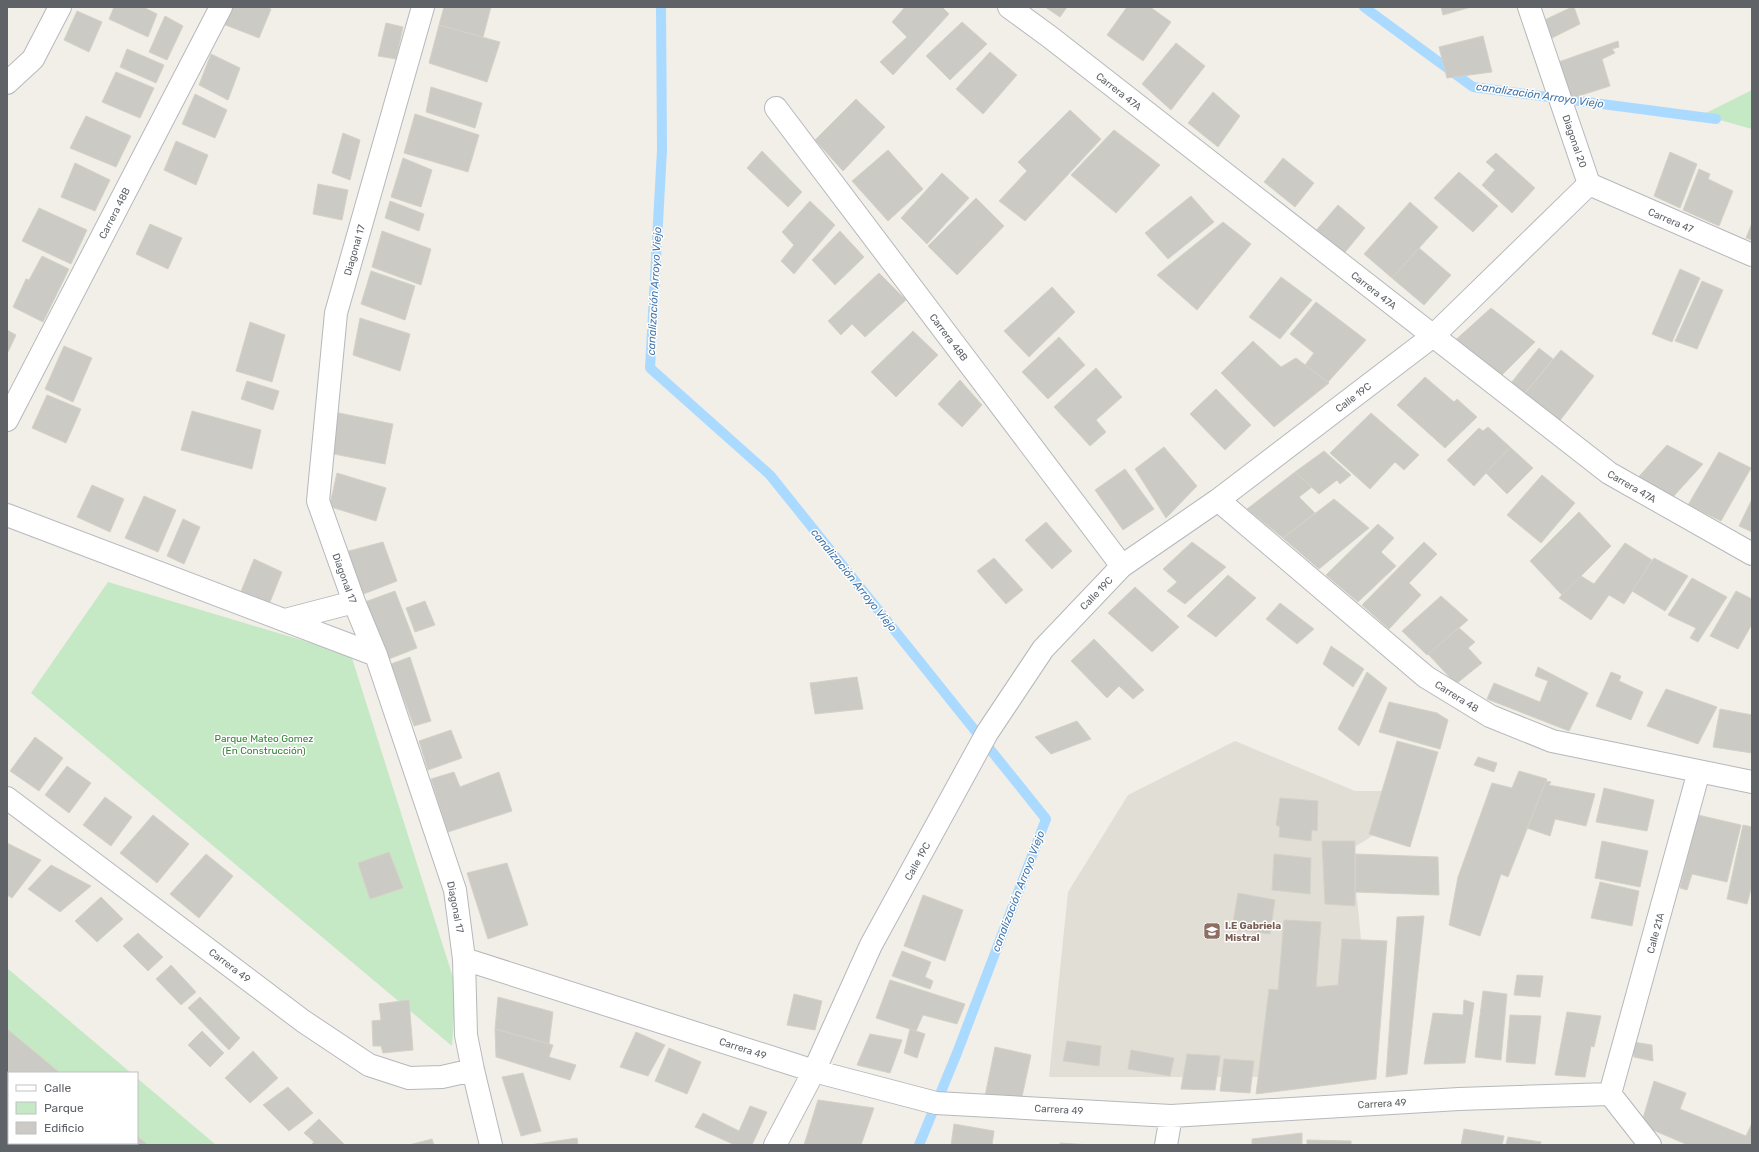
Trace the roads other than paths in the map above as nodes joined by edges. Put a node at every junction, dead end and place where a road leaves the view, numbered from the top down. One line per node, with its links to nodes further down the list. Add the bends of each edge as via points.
1 (60, 7): 6 (street, via 33,58)
2 (221, 7): 11 (street, Carrera 48B)
3 (424, 7): 16 (street, Diagonal 17, via 336,313 318,501)
4 (1009, 7): 10 (street, Carrera 47A)
5 (1529, 7): 8 (street, Diagonal 20)
6 (7, 83)
7 (776, 108): 15 (street, Carrera 48B)
8 (1589, 184): 9 (street, Carrera 47); 10 (street, Calle 19C)
9 (1752, 255)
10 (1433, 336): 12 (street, Calle 19C); 14 (street, Carrera 47A, via 1609,473)
11 (7, 420)
12 (1218, 500): 15 (street, Calle 19C); 19 (street, Carrera 48, via 1426,677 1490,716 1552,741)
13 (7, 515): 17 (street)
14 (1752, 554)
15 (1122, 566): 24 (street, Calle 19C, via 1043,649 987,733 871,945)
16 (354, 602): 17 (street); 18 (street, Diagonal 17)
17 (285, 620): 18 (street)
18 (376, 655): 22 (street, Diagonal 17, via 455,890)
19 (1699, 771): 20 (street, Carrera 48); 25 (street, Calle 21A)
20 (1752, 782)
21 (7, 798): 23 (street, Carrera 49, via 303,1021 369,1065 409,1078 442,1077)
22 (464, 959): 23 (street, Diagonal 17, via 466,1035); 24 (street, Carrera 49)
23 (473, 1070): 27 (street, Diagonal 17)
24 (814, 1071): 26 (street, Carrera 49, via 936,1103); 28 (street, Calle 19C)
25 (1610, 1094): 26 (street, Carrera 49, via 1459,1099); 30 (street)
26 (1171, 1116): 29 (street)
27 (491, 1145)
28 (775, 1145)
29 (1166, 1145)
30 (1650, 1145)

